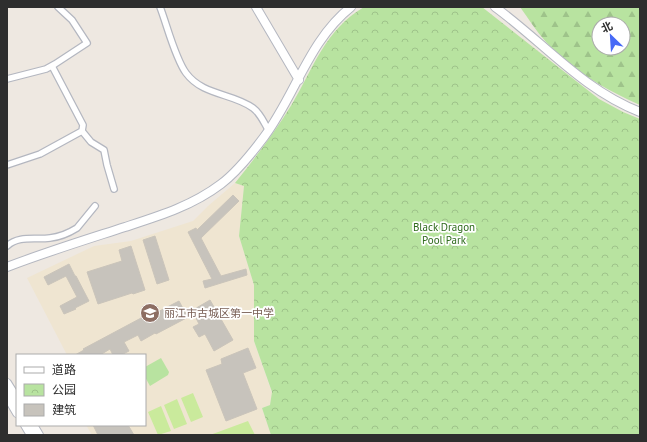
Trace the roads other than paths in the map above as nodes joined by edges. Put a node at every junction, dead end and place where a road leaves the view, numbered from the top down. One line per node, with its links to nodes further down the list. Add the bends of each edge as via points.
1 (58, 7): 6 (street, via 72,20 87,43)
2 (160, 7): 10 (street, via 178,57 192,79 211,92 253,108)
3 (256, 7): 8 (street)
4 (351, 7): 8 (street, via 325,33)
5 (495, 7): 9 (street, via 591,86)
6 (52, 66): 7 (street); 11 (street, via 83,125)
7 (7, 79)
8 (299, 80): 10 (street)
9 (640, 112)
10 (269, 131): 17 (street, via 222,183 202,197 167,213)
11 (82, 132): 12 (street, via 40,154); 13 (street, via 91,142 104,150)
12 (7, 165)
13 (114, 189)
14 (95, 206): 15 (street, via 77,228)
15 (60, 236): 16 (street, via 24,239); 17 (street)
16 (7, 246)
17 (64, 247): 18 (street)
18 (7, 267)
19 (7, 383): 21 (street)
20 (7, 396): 22 (street)
21 (16, 397)
22 (16, 411)
23 (26, 426): 25 (street)
24 (34, 426): 26 (street)
25 (31, 435)
26 (39, 435)

